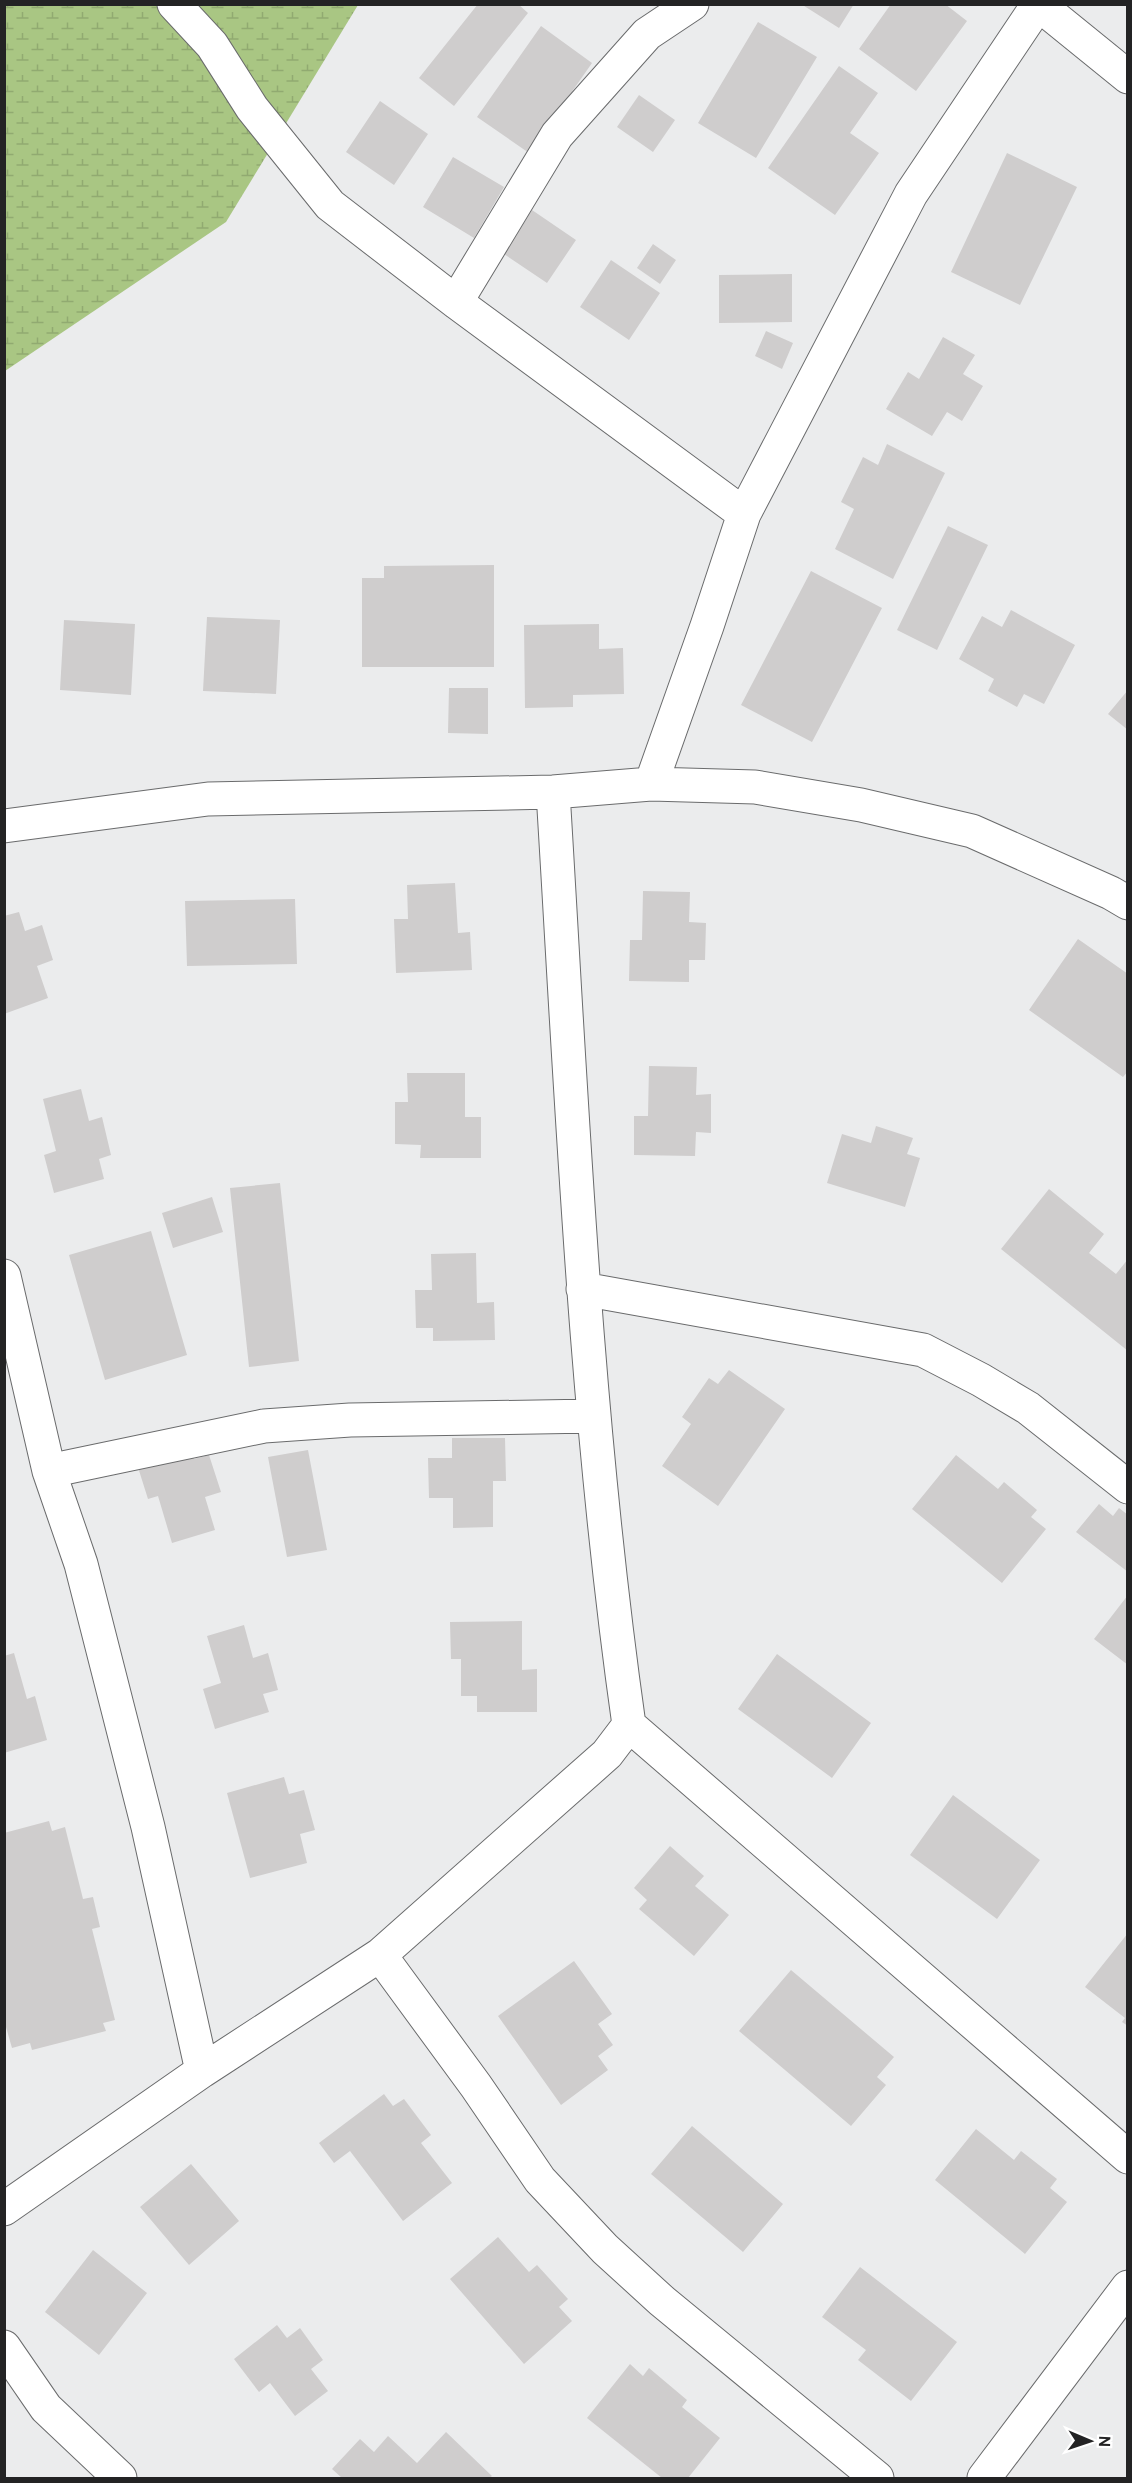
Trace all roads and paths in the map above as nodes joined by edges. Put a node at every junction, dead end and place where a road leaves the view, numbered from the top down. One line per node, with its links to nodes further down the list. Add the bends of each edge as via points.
1 (174, 4): 5 (street, via 212,45 252,108 330,205)
2 (692, 4): 5 (street, via 647,34 557,135)
3 (1037, 5): 4 (street); 6 (street, via 911,194)
4 (1128, 76)
5 (456, 302): 6 (street)
6 (744, 514): 7 (street)
7 (651, 784): 8 (street); 10 (street, via 755,787 861,805 972,831)
8 (553, 792): 9 (street, via 208,799); 12 (street)
9 (4, 826)
10 (1128, 903)
11 (4, 1276): 14 (street)
12 (583, 1289): 13 (street); 15 (street, via 923,1350 1028,1408)
13 (594, 1416): 14 (street, via 350,1420 264,1426); 16 (street)
14 (49, 1471): 18 (street, via 81,1564 148,1827)
15 (1128, 1487)
16 (628, 1725): 17 (street, via 607,1754); 19 (street)
17 (380, 1955): 18 (street); 24 (street, via 540,2180 605,2249 662,2301)
18 (202, 2071): 20 (street)
19 (1128, 2157)
20 (4, 2209)
21 (1128, 2288): 25 (street)
22 (4, 2347): 23 (street, via 46,2408)
23 (120, 2478)
24 (877, 2478)
25 (984, 2478)

